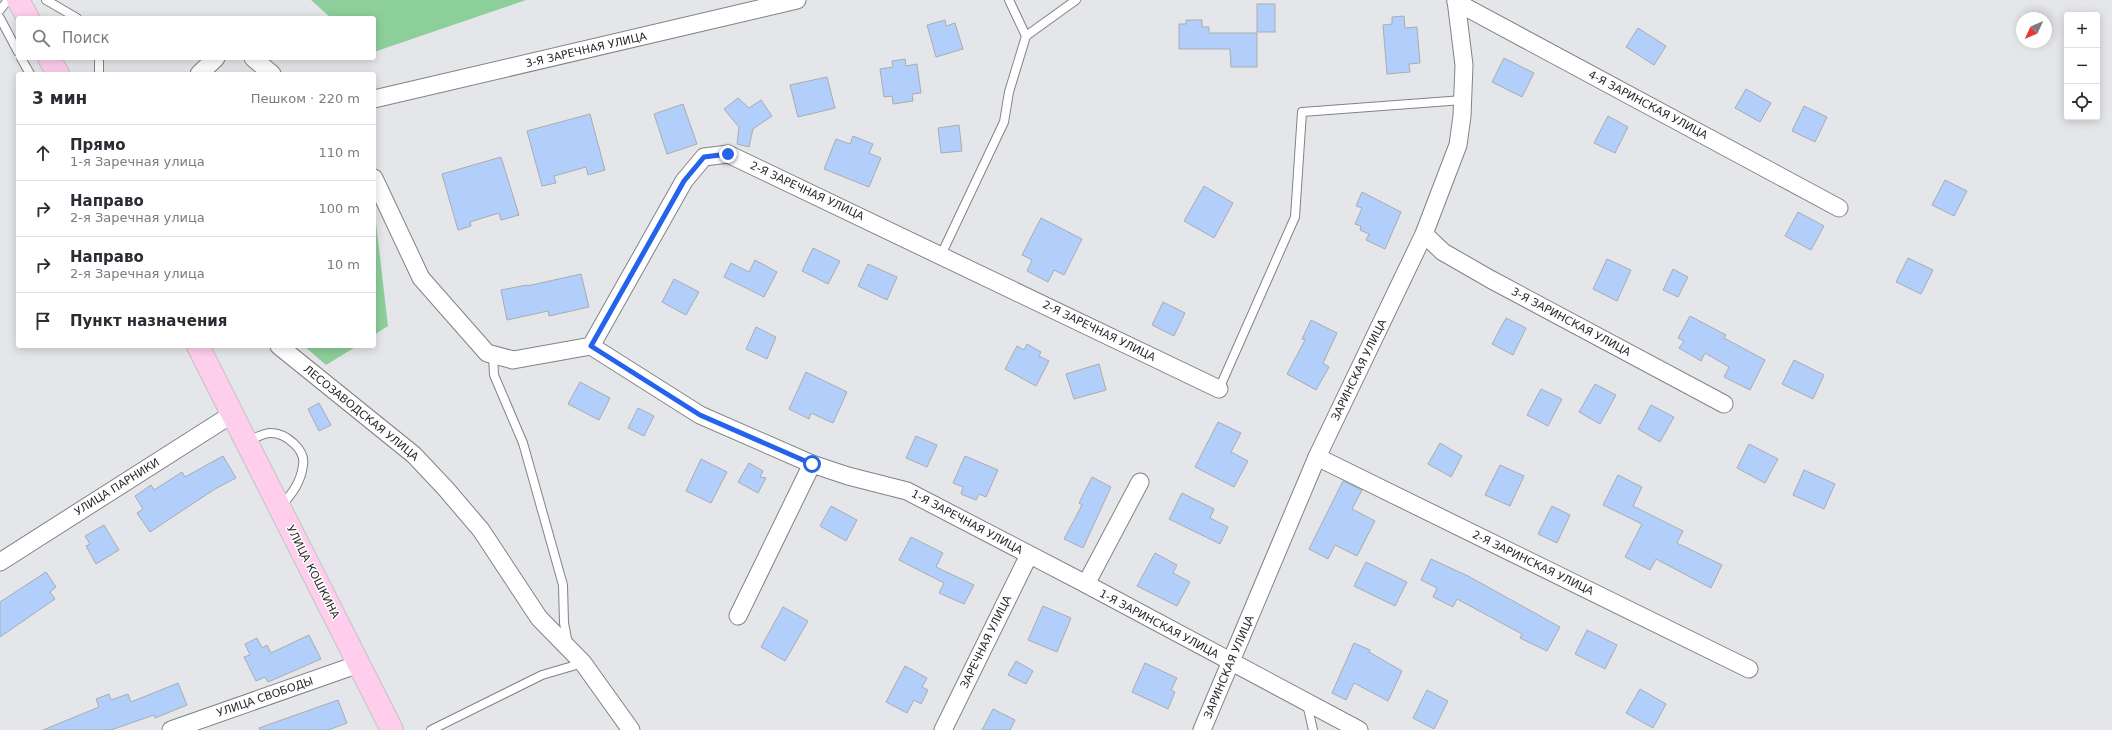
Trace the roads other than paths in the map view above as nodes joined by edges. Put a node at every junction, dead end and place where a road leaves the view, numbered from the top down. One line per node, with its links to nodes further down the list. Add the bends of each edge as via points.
1 (8, 0): 8 (lane)
2 (18, 0): 9 (main road)
3 (46, 0): 10 (lane)
4 (798, 0): 24 (street, 3-Я ЗАРЕЧНАЯ УЛИЦА)
5 (1009, 0): 12 (lane)
6 (1076, 0): 12 (lane)
7 (1456, 1): 25 (street, ЗАРИНСКАЯ УЛИЦА, via 1464,65); 27 (street, 4-Я ЗАРИНСКАЯ УЛИЦА)
8 (0, 10)
9 (27, 16)
10 (74, 16)
11 (0, 18): 13 (lane)
12 (1026, 36): 29 (lane, via 1009,92 1004,122)
13 (16, 48)
14 (22, 60): 19 (lane)
15 (50, 60): 20 (main road)
16 (99, 60): 21 (lane)
17 (214, 60): 22 (street)
18 (255, 60): 23 (street)
19 (29, 72)
20 (57, 72)
21 (99, 72)
22 (201, 72)
23 (270, 72)
24 (376, 100)
25 (1463, 100): 28 (street, ЗАРИНСКАЯ УЛИЦА, via 1458,145); 34 (lane, via 1302,112 1295,217)
26 (376, 182): 33 (street, via 421,278 487,353)
27 (1839, 208)
28 (1424, 234): 35 (street, 3-Я ЗАРИНСКАЯ УЛИЦА, via 1443,252 1490,279); 38 (street, ЗАРИНСКАЯ УЛИЦА)
29 (941, 255): 30 (street, 2-Я ЗАРЕЧНАЯ УЛИЦА, via 728,154 704,157 684,181); 34 (street, 2-Я ЗАРЕЧНАЯ УЛИЦА)
30 (591, 346): 33 (street, via 513,360); 39 (street, 1-Я ЗАРЕЧНАЯ УЛИЦА, via 700,415)
31 (199, 348): 36 (main road, УЛИЦА КОШКИНА)
32 (281, 348): 46 (street, ЛЕСОЗАВОДСКАЯ УЛИЦА, via 419,460 481,530 539,618)
33 (492, 355): 46 (lane, via 494,375 522,443 563,585 564,623)
34 (1219, 389)
35 (1724, 404)
36 (234, 413): 37 (main road, УЛИЦА КОШКИНА); 43 (street, УЛИЦА ПАРНИКИ)
37 (248, 441): 41 (main road, УЛИЦА КОШКИНА); 41 (lane, via 272,433 287,437 300,449 304,464 300,480)
38 (1317, 456): 48 (street, ЗАРИНСКАЯ УЛИЦА); 50 (street, 2-Я ЗАРИНСКАЯ УЛИЦА)
39 (812, 464): 42 (street, 1-Я ЗАРЕЧНАЯ УЛИЦА, via 907,491); 45 (street)
40 (1140, 482): 44 (street)
41 (281, 507): 49 (main road, УЛИЦА КОШКИНА)
42 (1029, 555): 44 (street, 1-Я ЗАРЕЧНАЯ УЛИЦА); 56 (street, ЗАРЕЧНАЯ УЛИЦА)
43 (0, 562)
44 (1086, 584): 48 (street, 1-Я ЗАРИНСКАЯ УЛИЦА)
45 (738, 616)
46 (568, 647): 47 (street, ЛЕСОЗАВОДСКАЯ УЛИЦА)
47 (583, 663): 54 (lane, via 542,675); 55 (street, ЛЕСОЗАВОДСКАЯ УЛИЦА)
48 (1231, 663): 51 (street, 1-Я ЗАРИНСКАЯ УЛИЦА); 57 (street, ЗАРИНСКАЯ УЛИЦА)
49 (359, 664): 52 (street, УЛИЦА СВОБОДЫ); 53 (main road, УЛИЦА КОШКИНА)
50 (1749, 669)
51 (1307, 704): 58 (lane); 59 (street, 1-Я ЗАРИНСКАЯ УЛИЦА)
52 (171, 730)
53 (392, 730)
54 (431, 730)
55 (631, 730)
56 (943, 730)
57 (1203, 730)
58 (1314, 730)
59 (1358, 730)

